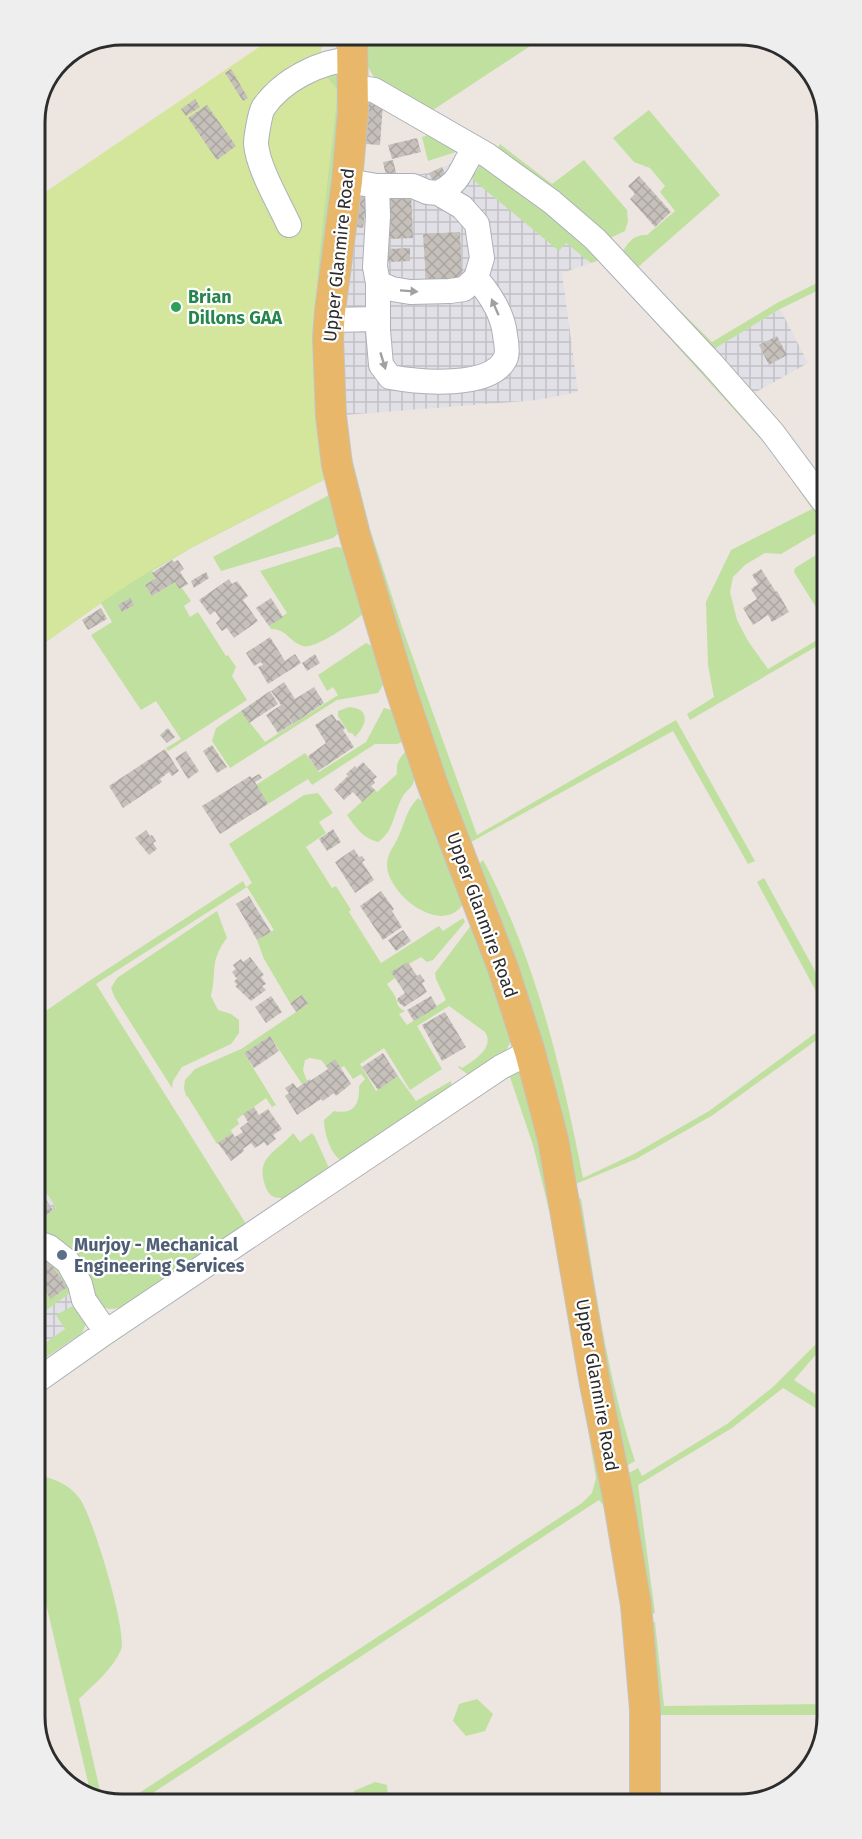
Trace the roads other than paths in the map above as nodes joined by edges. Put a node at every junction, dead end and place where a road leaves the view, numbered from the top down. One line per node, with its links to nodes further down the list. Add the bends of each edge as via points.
1 (353, 60): 2 (street, via 374,90); 3 (main road, Upper Glanmire Road, via 353,112); 6 (street, via 337,60 306,73 280,89 262,110 256,143 262,166)
2 (475, 148): 5 (street, via 461,175); 11 (street, via 552,202 609,252 765,424)
3 (346, 181): 4 (street); 10 (main road, Upper Glanmire Road)
4 (377, 186): 5 (street, via 413,186); 8 (street)
5 (438, 193): 7 (street, via 462,207 477,224 482,258)
6 (289, 225)
7 (476, 278): 8 (street, one-way to 7, via 410,292 450,291 464,289); 9 (street, one-way to 7, via 381,365 390,377 415,382 478,379 498,369 507,356 504,328 489,292)
8 (378, 283): 9 (street)
9 (378, 319): 10 (street)
10 (329, 320): 12 (main road, Upper Glanmire Road, via 328,375 334,444 355,536 421,752 503,968)
11 (817, 492)
12 (530, 1052): 14 (street, via 491,1073); 16 (main road, Upper Glanmire Road, via 557,1159 636,1605 645,1709)
13 (45, 1246): 14 (street, via 68,1262 84,1300)
14 (105, 1332): 15 (street)
15 (45, 1375)
16 (645, 1794)

